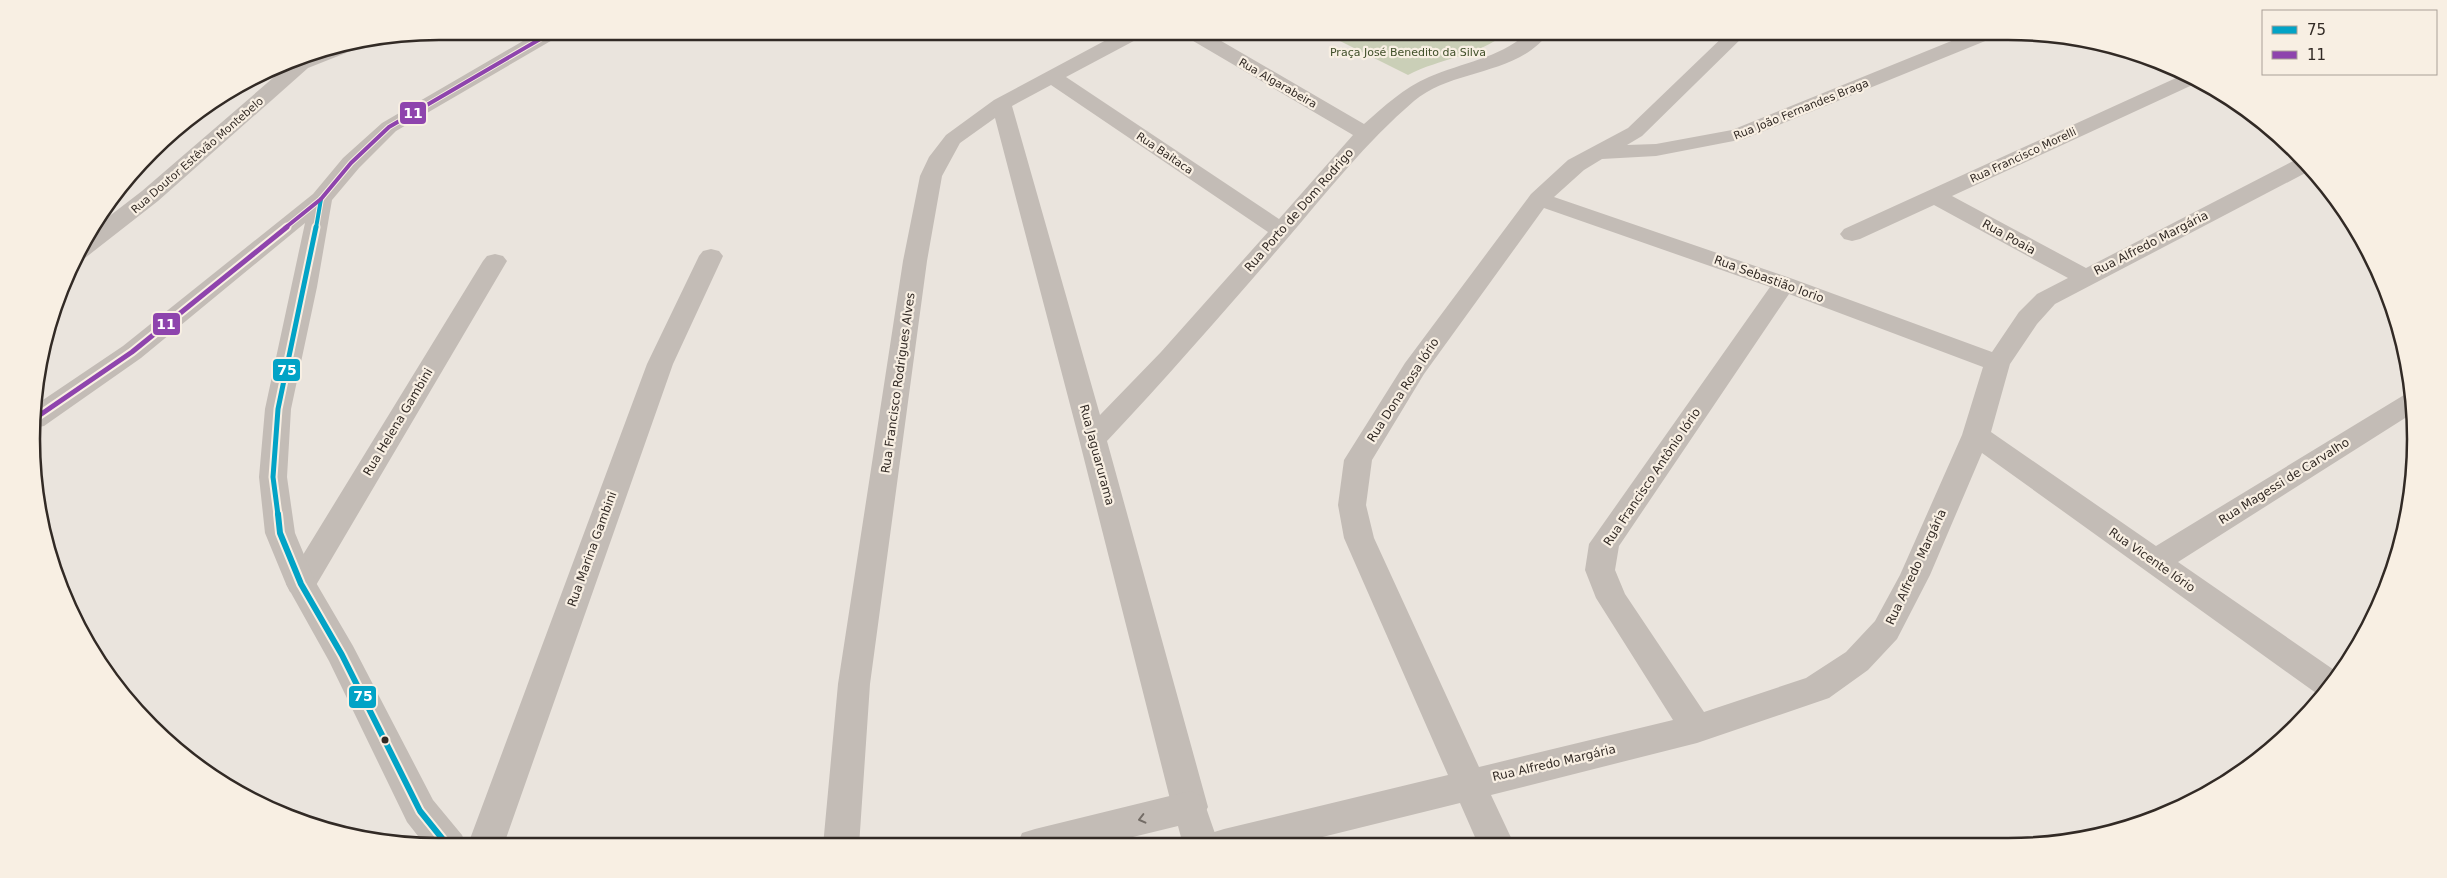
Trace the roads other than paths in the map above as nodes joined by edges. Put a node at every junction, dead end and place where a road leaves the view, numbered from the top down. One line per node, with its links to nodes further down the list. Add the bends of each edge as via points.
1 (539, 40): 15 (street, via 389,127 351,163)
2 (1121, 40): 8 (street, Rua Francisco Rodrigues Alves)
3 (1205, 40): 11 (street, Rua Algarabeira)
4 (1530, 40): 11 (street, Rua Porto de Dom Rodrigo, via 1505,57 1436,81 1409,95)
5 (1731, 40): 12 (street, Rua Dona Rosa Iório, via 1653,116)
6 (1971, 40): 12 (street, Rua João Fernandes Braga, via 1737,135 1656,150)
7 (300, 65): 19 (street, Rua Doutor Estêvão Montebelo, via 150,196)
8 (1051, 76): 10 (street, Rua Francisco Rodrigues Alves); 17 (street, Rua Baitaca)
9 (2185, 81): 14 (street, Rua Francisco Morelli)
10 (1001, 104): 30 (street, Rua Jaguarurama); 39 (street, Rua Francisco Rodrigues Alves, via 953,139 940,156 932,176 915,262 854,684)
11 (1366, 134): 17 (street, Rua Porto de Dom Rodrigo)
12 (1600, 154): 16 (street, Rua Dona Rosa Iório, via 1576,165)
13 (2299, 167): 24 (street, Rua Alfredo Margária)
14 (1934, 196): 18 (street, Rua Francisco Morelli); 24 (street, Rua Poaia)
15 (320, 199): 20 (street); 23 (street)
16 (1539, 199): 25 (street, Rua Sebastião Iorio); 35 (street, Rua Dona Rosa Iório, via 1414,370 1375,430 1358,460 1352,505 1359,538)
17 (1280, 230): 30 (street, Rua Porto de Dom Rodrigo, via 1170,358)
18 (1852, 234)
19 (92, 241)
20 (251, 256): 23 (street, via 281,245 291,247); 28 (street, via 132,352)
21 (711, 256): 38 (street, Rua Marina Gambini, via 660,364)
22 (495, 261): 32 (street, Rua Helena Gambini)
23 (308, 268): 32 (street, via 278,409 273,477 280,533)
24 (2084, 277): 26 (street, Rua Alfredo Margária, via 2046,299 2028,318)
25 (1784, 284): 26 (street, Rua Sebastião Iorio); 34 (street, Rua Francisco Antônio Iório, via 1604,544 1600,570 1611,598)
26 (1997, 363): 29 (street, Rua Alfredo Margária)
27 (2406, 407): 31 (street, Rua Magessi de Carvalho)
28 (41, 414)
29 (1976, 435): 31 (street, Rua Vicente Iório); 34 (street, Rua Alfredo Margária, via 1915,575 1886,630 1857,661 1817,688)
30 (1093, 439): 36 (street, Rua Jaguarurama)
31 (2154, 562): 33 (street, Rua Vicente Iório)
32 (301, 584): 37 (street, via 342,654 420,811)
33 (2325, 682)
34 (1697, 729): 35 (street, Rua Alfredo Margária)
35 (1469, 783): 42 (street, Rua Alfredo Margária); 43 (street, Rua Dona Rosa Iório)
36 (1190, 807): 40 (street, one-way to 40); 41 (street, Rua Jaguarurama)
37 (442, 838)
38 (488, 838)
39 (841, 838)
40 (1067, 838)
41 (1199, 838)
42 (1252, 838)
43 (1493, 838)

